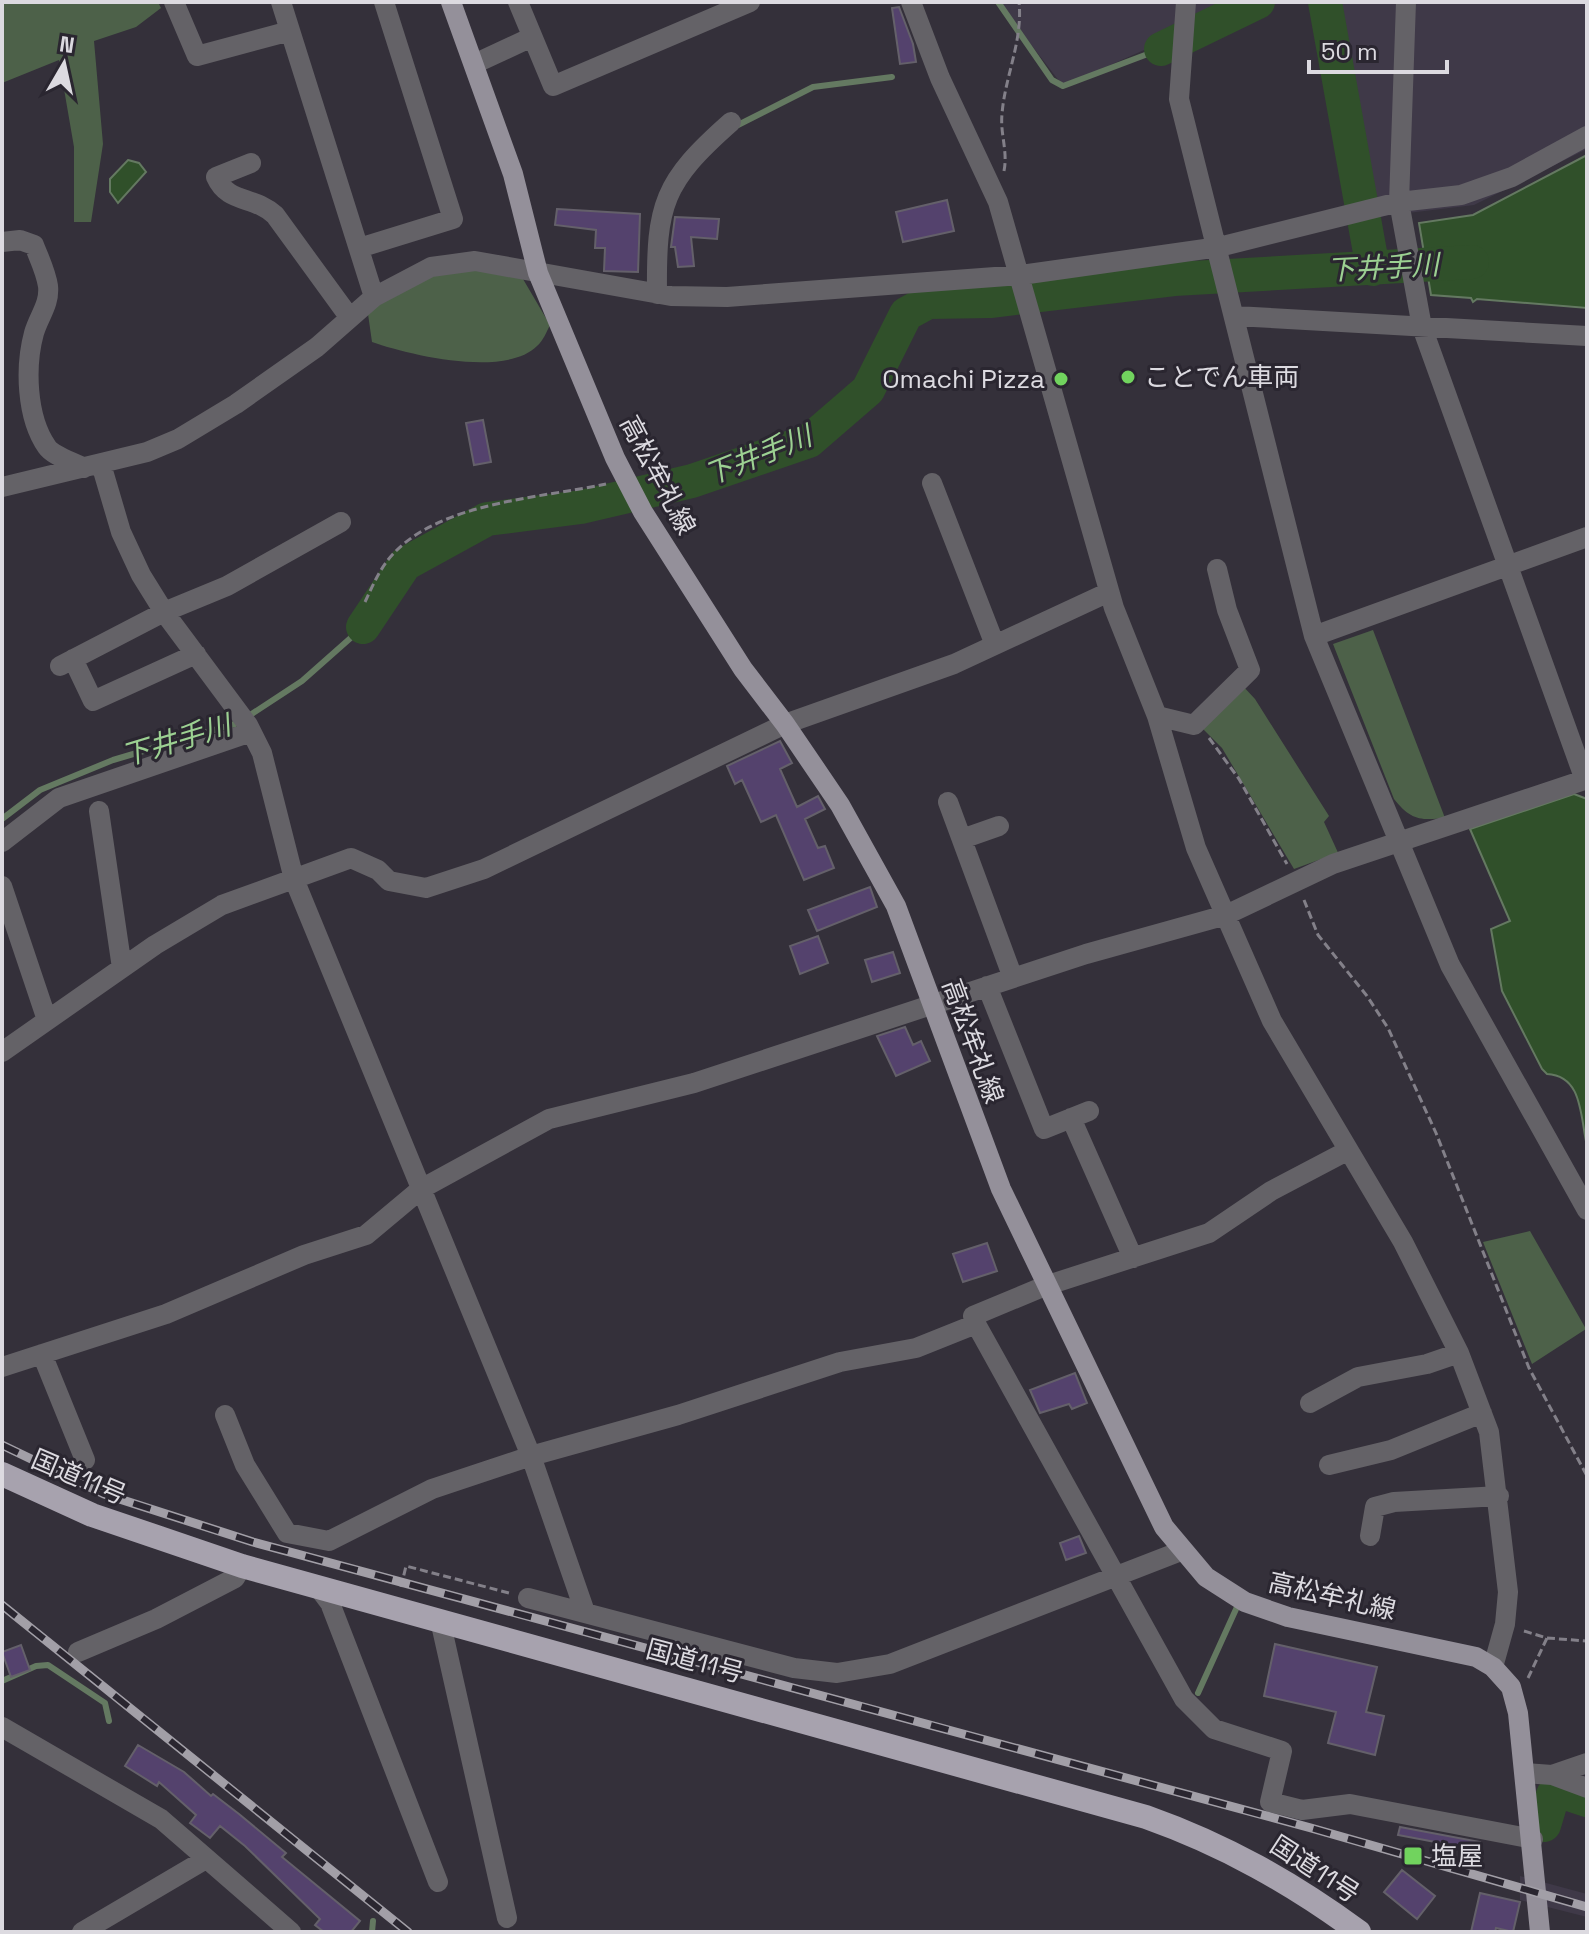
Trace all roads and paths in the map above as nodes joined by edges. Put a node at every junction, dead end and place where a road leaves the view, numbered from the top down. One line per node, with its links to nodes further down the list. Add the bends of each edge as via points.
1 (174, 2): 11 (street, via 197,56)
2 (281, 2): 11 (street)
3 (384, 2): 20 (street, via 453,219)
4 (451, 2): 13 (main road, 高松牟礼線)
5 (518, 2): 12 (street)
6 (750, 2): 12 (street, via 553,86)
7 (911, 2): 17 (street)
8 (1019, 2): 17 (path, via 1019,35 1001,117 1007,158)
9 (1186, 2): 21 (street, via 1179,99)
10 (1406, 2): 18 (street)
11 (290, 31): 20 (street)
12 (532, 37): 13 (street)
13 (474, 64): 22 (main road, 高松牟礼線, via 513,174)
14 (731, 122): 24 (street, via 668,192 656,236)
15 (1587, 136): 18 (street, via 1512,177)
16 (251, 163): 27 (street, via 216,177 221,189 232,197 262,203 275,215)
17 (998, 202): 23 (street)
18 (1400, 208): 21 (street, via 1378,207); 28 (street)
19 (2, 242): 30 (street, via 34,245 48,285 33,344 33,413 48,449)
20 (359, 248): 25 (street)
21 (1220, 252): 23 (street); 26 (street)
22 (538, 273): 24 (street); 25 (street, via 475,261 431,267); 31 (main road, 高松牟礼線)
23 (1022, 280): 24 (street, via 727,297); 38 (street)
24 (657, 294)
25 (374, 297): 27 (street)
26 (1235, 316): 28 (street); 41 (street)
27 (350, 318): 30 (street, via 236,404 178,439)
28 (1422, 327): 29 (street); 36 (street)
29 (1587, 336)
30 (92, 466): 33 (street); 40 (street)
31 (627, 482): 39 (path, via 515,500 443,521 393,554); 45 (main road, 高松牟礼線, via 743,669)
32 (932, 483): 42 (street)
33 (2, 487)
34 (341, 522): 40 (street, via 237,582)
35 (1587, 537): 36 (street)
36 (1508, 566): 41 (street); 48 (street)
37 (1217, 569): 46 (street, via 1250,670)
38 (1109, 592): 42 (street); 44 (street)
39 (365, 602)
40 (164, 612): 43 (street); 43 (street, via 66,662 93,701)
41 (1314, 636): 54 (street)
42 (995, 645): 45 (street)
43 (196, 654): 47 (street)
44 (1157, 716): 46 (street); 58 (street, via 1196,848)
45 (785, 724): 55 (street, via 484,869 426,888 389,881 351,858); 62 (main road, 高松牟礼線, via 840,805 896,906)
46 (1194, 725): 56 (path, via 1218,747)
47 (249, 728): 53 (street, via 59,798); 55 (street, via 262,753)
48 (1586, 780): 54 (street)
49 (948, 802): 52 (street)
50 (99, 811): 59 (street)
51 (999, 826): 52 (street)
52 (962, 839): 60 (street)
53 (2, 842)
54 (1401, 844): 56 (street, via 1333,864); 67 (street, via 1450,965)
55 (294, 879): 59 (street, via 222,905); 66 (street)
56 (1297, 883): 58 (street); 81 (path, via 1318,935 1388,1028 1436,1133 1529,1368)
57 (2, 886): 63 (street)
58 (1226, 915): 60 (street); 65 (street, via 1272,1021)
59 (122, 968): 63 (street)
60 (1013, 978): 61 (street)
61 (987, 986): 62 (street); 68 (street, via 1044,1129 1080,1115)
62 (933, 1004): 66 (street, via 694,1083 549,1119); 69 (main road, 高松牟礼線, via 1001,1189)
63 (47, 1020): 64 (street)
64 (2, 1052)
65 (1347, 1151): 68 (street, via 1271,1191 1209,1233); 71 (street, via 1403,1242)
66 (421, 1189): 72 (street, via 366,1235 304,1255 166,1314); 77 (street)
67 (1587, 1210)
68 (1133, 1258): 69 (street)
69 (1045, 1286): 70 (street, via 973,1316); 84 (main road, 高松牟礼線, via 1144,1490)
70 (976, 1324): 77 (street, via 916,1348 840,1362); 86 (street)
71 (1459, 1353): 74 (street, via 1358,1377); 75 (street)
72 (42, 1354): 73 (street); 78 (street)
73 (2, 1367)
74 (1310, 1403)
75 (1482, 1413): 79 (street, via 1391,1450); 82 (street)
76 (225, 1415): 77 (street, via 245,1465 287,1533 309,1540 329,1541 432,1489)
77 (531, 1456): 90 (street)
78 (85, 1460)
79 (1329, 1465)
80 (2, 1474): 85 (highway, 国道11号, via 92,1515)
81 (1587, 1476)
82 (1499, 1496): 83 (street, via 1375,1507); 92 (street, via 1508,1592)
83 (1370, 1536)
84 (1181, 1551): 86 (street); 96 (main road, 高松牟礼線, via 1206,1577 1245,1602 1288,1617 1451,1649)
85 (242, 1566): 87 (highway, 国道11号); 95 (street, via 235,1578)
86 (1117, 1579): 90 (street, via 890,1664 837,1673 794,1668); 103 (street, via 1184,1699 1214,1729 1282,1751 1270,1802 1302,1810 1350,1804)
87 (318, 1587): 91 (highway, 国道11号); 105 (street, via 330,1603)
88 (399, 1595): 89 (path, via 406,1566)
89 (528, 1598): 90 (street)
90 (585, 1612)
91 (440, 1620): 106 (street); 109 (highway, 国道11号, via 1146,1817 1262,1866)
92 (1505, 1624): 93 (path); 96 (street)
93 (1547, 1638): 94 (path); 97 (path, via 1532,1676)
94 (1587, 1641)
95 (78, 1652)
96 (1493, 1667): 97 (main road, 高松牟礼線)
97 (1511, 1687): 100 (main road)
98 (2, 1727): 104 (street, via 134,1801)
99 (1587, 1763): 101 (street)
100 (1525, 1773): 101 (street); 103 (main road)
101 (1552, 1775): 102 (street)
102 (1587, 1788)
103 (1533, 1839): 110 (main road)
104 (206, 1859): 107 (street); 108 (street)
105 (438, 1882)
106 (507, 1918)
107 (90, 1930)
108 (291, 1932)
109 (1359, 1932)
110 (1540, 1932)

